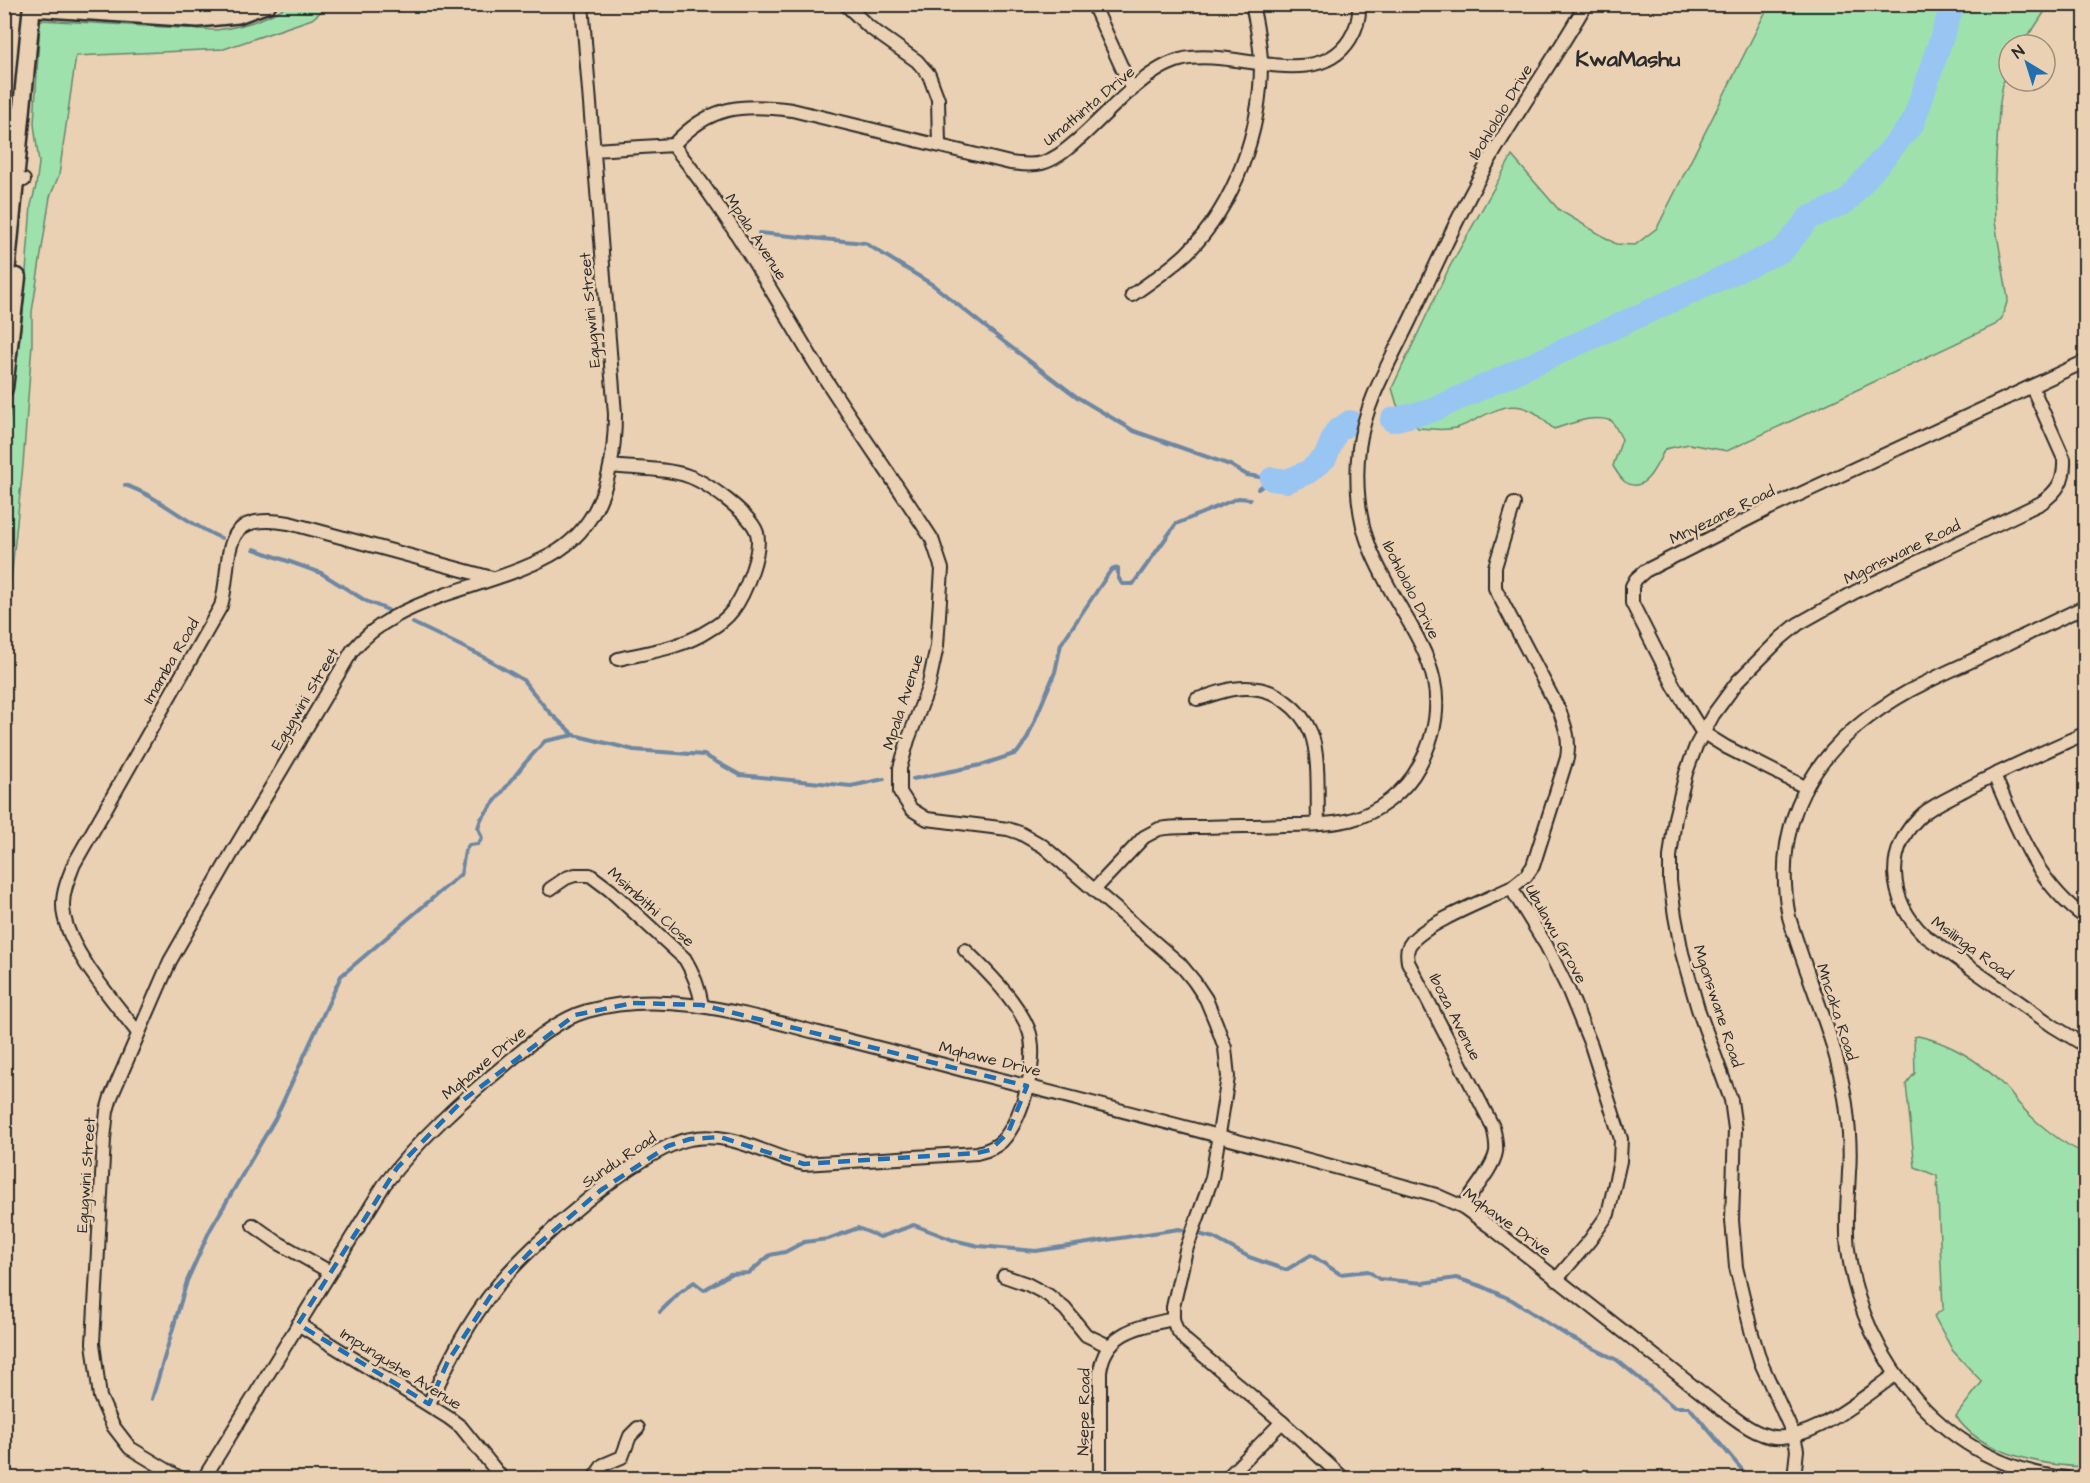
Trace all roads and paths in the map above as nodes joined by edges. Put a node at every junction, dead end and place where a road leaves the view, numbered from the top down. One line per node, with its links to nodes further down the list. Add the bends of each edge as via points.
1 (268, 4): 9 (street, via 219,18 198,19)
2 (582, 4): 14 (street, Egugwini Street)
3 (845, 4): 12 (street, via 926,71 938,99)
4 (1094, 4): 11 (street)
5 (1251, 4): 10 (street)
6 (1359, 4): 10 (street, Umathinta Drive, via 1352,35 1332,57 1305,65)
7 (1586, 4): 31 (street, Ibohlololo Drive, via 1495,150 1438,261 1372,399 1359,447 1358,495 1370,547 1429,660 1434,681 1435,726 1428,750 1415,774 1384,804 1350,820)
8 (32, 6): 9 (street); 15 (main road)
9 (155, 10)
10 (1261, 63): 11 (street, Umathinta Drive, via 1209,57 1181,60 1163,67); 16 (street, via 1256,111 1244,161 1221,210 1188,252)
11 (1132, 90): 12 (street, Umathinta Drive, via 1067,150 1040,164 1010,163)
12 (939, 144): 13 (street, Umathinta Drive, via 759,106 712,114)
13 (673, 146): 14 (street); 34 (street, Mpala Avenue, via 753,260 932,539 938,555 942,587 937,646 928,688 900,768 904,800 927,819 1026,835)
14 (594, 150): 21 (street, Egugwini Street, via 615,414)
15 (14, 180): 17 (main road)
16 (1132, 295)
17 (8, 301): 20 (main road)
18 (2085, 361): 19 (street, Mnyezane Road)
19 (2032, 387): 27 (street, Mgonswane Road, via 2064,459 2063,480 2052,495 1798,624 1738,681); 27 (street, Mnyezane Road, via 1770,508 1636,579 1632,603)
20 (4, 388)
21 (611, 466): 23 (street, Egugwini Street, via 595,512 569,542 550,556); 25 (street, via 694,478 746,515 758,543 740,599 722,621 696,638)
22 (1514, 504): 32 (street, Ubulawu Grove, via 1495,567 1495,588 1560,712 1570,744 1533,866)
23 (493, 578): 38 (street, Egugwini Street, via 408,609 369,634 352,651 180,943); 38 (street, Imamba Road, via 289,523 255,521 238,531 227,554 221,606 74,864 65,892 64,912 73,943)
24 (2085, 606): 30 (street, Mncaka Road, via 1909,691 1874,713 1831,749)
25 (618, 659)
26 (1197, 699): 31 (street, via 1252,688 1268,690 1295,710 1309,728 1315,752)
27 (1702, 732): 30 (street, Mnyezane Road); 54 (street, Mgonswane Road, via 1675,818 1670,881 1687,970 1731,1100 1735,1129 1733,1235 1745,1310 1761,1363)
28 (2085, 733): 29 (street, Msilinga Road)
29 (1994, 775): 35 (street, via 2032,860 2053,889); 39 (street, Msilinga Road, via 1935,806 1911,827 1901,844 1895,868 1899,899 1907,916 1932,942)
30 (1805, 788): 50 (street, Mncaka Road, via 1786,847 1785,900 1836,1059 1845,1101 1850,1137 1845,1209 1856,1287 1865,1316)
31 (1318, 824): 34 (street, Ibohlololo Drive, via 1159,829 1144,837)
32 (1511, 888): 42 (street, Iboza Avenue, via 1426,929 1407,952 1408,962 1493,1127 1496,1140 1490,1166); 46 (street, Ubulawu Grove, via 1568,988 1621,1139 1608,1214)
33 (550, 889): 37 (street, Msimbithi Close, via 566,878 583,874 610,890 685,959 699,986)
34 (1095, 889): 41 (street, Mpala Avenue, via 1180,964 1206,999 1227,1063)
35 (2085, 918)
36 (965, 950): 40 (street, Sundu Road, via 991,976 1028,1027 1033,1049)
37 (702, 1005): 40 (street, Mqhawe Drive); 44 (street, Mqhawe Drive, via 614,1005 586,1011 556,1025 462,1101 416,1147 384,1185)
38 (138, 1032): 55 (street, Egugwini Street, via 111,1097 105,1124 93,1343 100,1397 113,1426 130,1448)
39 (2085, 1046)
40 (1027, 1086): 41 (street, Mqhawe Drive); 51 (street, Sundu Road, via 1018,1117 1008,1133 1000,1143 977,1153 804,1164 720,1137 690,1138 668,1146 601,1190 505,1277 452,1355)
41 (1219, 1137): 42 (street, Mqhawe Drive, via 1436,1195); 47 (street, via 1212,1178 1186,1250)
42 (1462, 1207): 46 (street, Mqhawe Drive)
43 (253, 1225): 44 (street)
44 (330, 1272): 48 (street, Mqhawe Drive)
45 (1004, 1276): 49 (street, via 1048,1295 1086,1335)
46 (1556, 1280): 54 (street, Mqhawe Drive, via 1747,1427 1764,1435)
47 (1173, 1319): 49 (street, via 1122,1335); 52 (street, via 1185,1340)
48 (298, 1324): 51 (street, Impungushe Avenue); 56 (street, Mqhawe Drive)
49 (1109, 1346): 59 (street, Nsepe Road, via 1100,1372)
50 (1894, 1375): 54 (street, Mqhawe Drive, via 1838,1414); 63 (street, Mncaka Road, via 1923,1409 1952,1435 1982,1454 2014,1468)
51 (429, 1404): 57 (street, Impungushe Avenue, via 461,1427)
52 (1282, 1422): 60 (street); 61 (street)
53 (638, 1428): 58 (street, via 630,1436 622,1457 603,1465)
54 (1794, 1436): 62 (street)
55 (180, 1479)
56 (204, 1479)
57 (502, 1479)
58 (594, 1479)
59 (1100, 1479)
60 (1227, 1479)
61 (1343, 1479)
62 (1794, 1479)
63 (2066, 1479)

